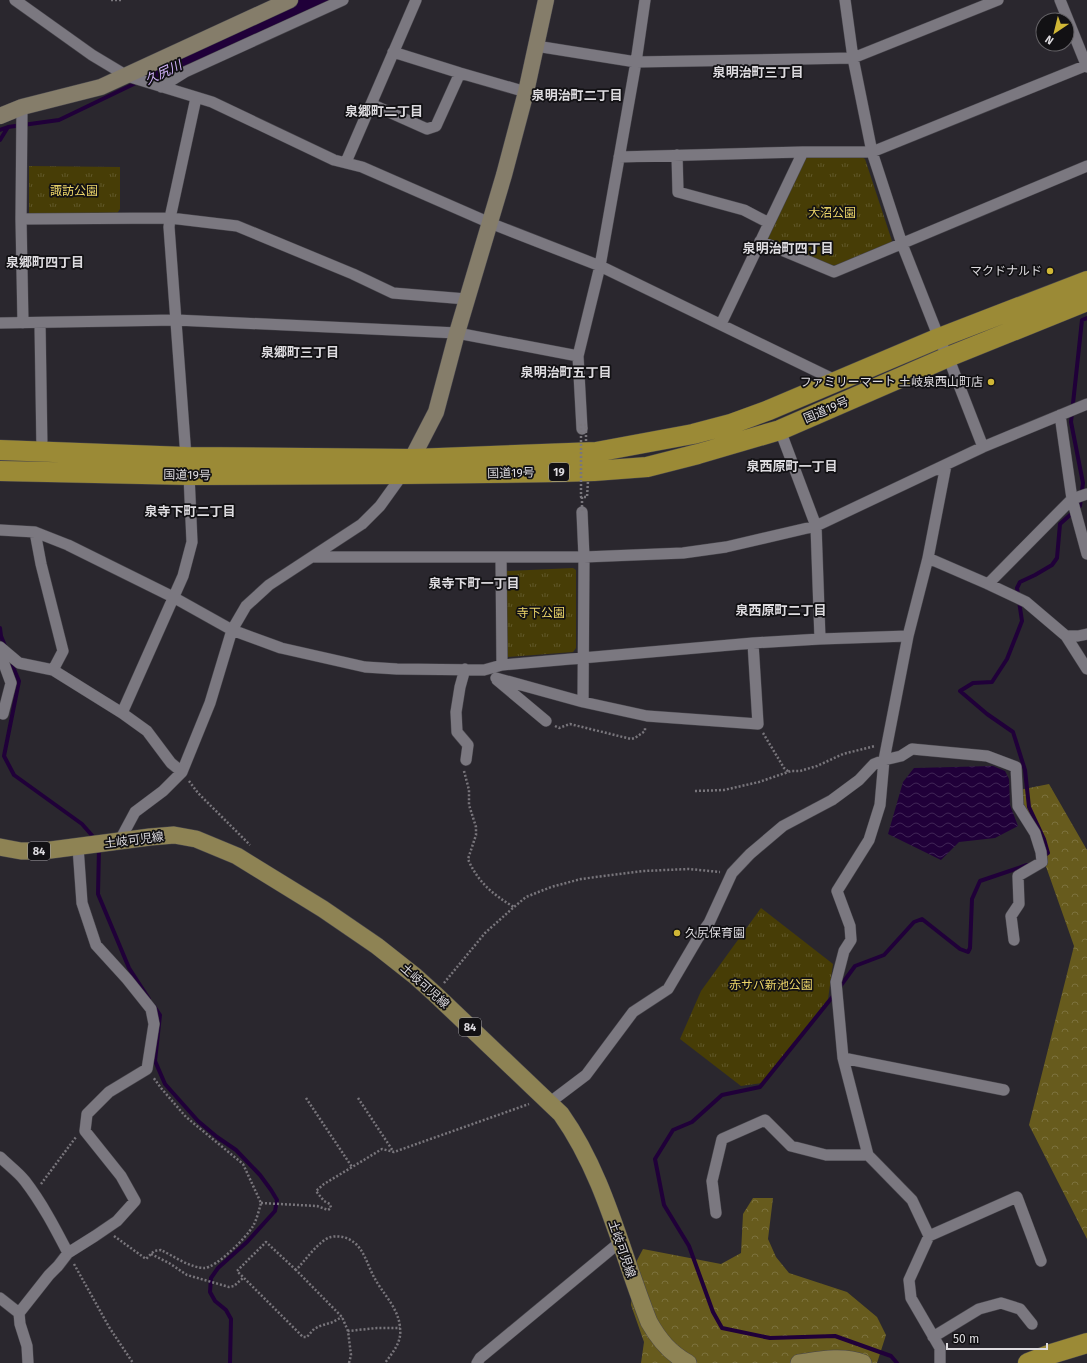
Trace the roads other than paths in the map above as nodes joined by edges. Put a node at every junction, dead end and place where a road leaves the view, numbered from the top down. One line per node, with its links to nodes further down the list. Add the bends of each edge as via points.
1 (15, 0): 16 (street, via 92,55)
2 (290, 0): 16 (street)
3 (342, 0): 17 (street, via 185,72)
4 (416, 0): 11 (street)
5 (546, 0): 10 (street)
6 (645, 0): 13 (street)
7 (845, 0): 12 (street)
8 (998, 0): 12 (street)
9 (1060, 0): 14 (street)
10 (536, 46): 13 (street); 18 (street)
11 (393, 52): 15 (street); 20 (street)
12 (853, 58): 13 (street); 24 (street)
13 (636, 62): 26 (street)
14 (1087, 66): 24 (street)
15 (460, 73): 18 (street); 20 (street, via 436,126 427,129)
16 (127, 76): 17 (street); 21 (street, via 101,87)
17 (161, 87): 19 (street)
18 (526, 92): 31 (street)
19 (196, 98): 27 (street, via 212,102 334,160); 29 (street)
20 (371, 104): 27 (street)
21 (22, 108): 22 (street); 30 (street)
22 (0, 116)
23 (803, 152): 24 (street); 25 (street); 32 (street)
24 (872, 152): 34 (street)
25 (677, 155): 26 (street); 32 (street, via 678,192 744,210)
26 (619, 157): 35 (street)
27 (346, 162): 31 (street)
28 (1087, 166): 34 (street)
29 (170, 218): 30 (street); 37 (street, via 237,226 393,293); 39 (street)
30 (21, 219): 42 (street)
31 (490, 223): 35 (street); 37 (street)
32 (769, 223): 33 (street)
33 (760, 241): 34 (street, via 834,272); 43 (street)
34 (902, 244): 45 (street)
35 (600, 266): 43 (street); 46 (street)
36 (1087, 280): 45 (highway, 国道19号 / 19)
37 (466, 299): 44 (street)
38 (1087, 301): 47 (highway, 国道19号 / 19)
39 (176, 320): 41 (street); 44 (street); 57 (street)
40 (0, 323): 42 (street)
41 (40, 323): 42 (street); 55 (street)
42 (23, 324)
43 (721, 324): 48 (street)
44 (457, 333): 46 (street); 58 (street, via 436,412)
45 (939, 338): 47 (street); 48 (highway, 国道19号 / 19)
46 (578, 356): 51 (street)
47 (948, 358): 52 (highway, 国道19号 / 19); 53 (street)
48 (837, 381): 58 (highway, 国道19号 / 19, via 731,424 693,434 596,452)
49 (1087, 404): 50 (street)
50 (1060, 415): 53 (street); 61 (street)
51 (582, 429)
52 (780, 430): 58 (highway, 国道19号 / 19, via 647,467 594,471); 63 (street)
53 (983, 447): 56 (street)
54 (0, 450): 55 (highway, 国道19号 / 19)
55 (42, 450): 57 (highway, 国道19号 / 19)
56 (946, 465): 63 (street); 70 (street)
57 (188, 466): 58 (highway, 国道19号 / 19); 59 (highway, 国道19号 / 19); 72 (street, via 192,542 183,576)
58 (408, 466): 67 (street, via 380,506 362,524)
59 (0, 471)
60 (1087, 494): 61 (street)
61 (1072, 500): 66 (street); 71 (street)
62 (582, 512): 69 (street)
63 (816, 526): 69 (street, via 726,547 683,553); 77 (street)
64 (0, 530): 65 (street)
65 (35, 532): 72 (street, via 68,545); 85 (street, via 63,651)
66 (1087, 554)
67 (312, 557): 68 (street); 73 (street, via 268,585 246,606)
68 (501, 557): 69 (street); 82 (street)
69 (584, 557): 81 (street)
70 (928, 558): 71 (street); 75 (street)
71 (988, 584): 76 (street, via 1026,602)
72 (173, 597): 73 (street); 90 (street)
73 (232, 630): 83 (street, via 281,648 365,667); 94 (street, via 210,703)
74 (1087, 634): 76 (street)
75 (908, 636): 77 (street); 93 (street)
76 (1066, 636): 84 (street)
77 (820, 638): 78 (street)
78 (753, 643): 81 (street); 88 (street, via 758,724 647,716)
79 (0, 647): 85 (street, via 19,662)
80 (0, 653): 89 (street, via 11,683 3,714)
81 (583, 657): 82 (street); 88 (street)
82 (502, 665): 86 (street)
83 (465, 669): 86 (street); 92 (street, via 456,712 457,732 468,745)
84 (1087, 669)
85 (53, 670): 90 (street)
86 (484, 670): 87 (street)
87 (496, 678): 88 (street); 91 (street)
88 (583, 702)
89 (0, 713)
90 (122, 713): 94 (street, via 147,731)
91 (546, 721)
92 (466, 760)
93 (884, 760): 98 (street, via 901,756 912,749 987,756 1016,767 1018,806 1034,833 1041,857 1018,876 1019,904 1011,916); 99 (street, via 880,805 872,832 837,891 850,926 851,940 844,951 836,982); 101 (street, via 874,764 859,780 832,800 783,826 750,854 732,873 709,923 668,989 633,1012 586,1075)
94 (182, 772): 95 (street, via 163,791 135,812)
95 (114, 841): 96 (main road, 土岐可児線 / 84); 101 (main road, 土岐可児線 / 84, via 174,836 196,839 237,856 378,946 435,994)
96 (82, 846): 97 (main road, 土岐可児線 / 84, via 43,851 21,851); 107 (street, via 82,903 96,945 151,1009 154,1024 148,1069 110,1092 87,1114 85,1131 121,1176 135,1201 117,1221)
97 (0, 847)
98 (1014, 940)
99 (843, 1058): 100 (street); 102 (street)
100 (1004, 1090)
101 (546, 1100): 106 (main road, 土岐可児線 / 84, via 561,1114 574,1132 590,1162)
102 (868, 1155): 104 (street, via 826,1155 791,1146 765,1120 722,1139 712,1181); 105 (street, via 912,1200)
103 (0, 1157): 107 (street, via 23,1180 42,1205)
104 (716, 1213)
105 (930, 1236): 108 (street, via 1017,1197); 112 (street, via 909,1280 911,1298)
106 (620, 1242): 115 (street); 116 (main road, 土岐可児線 / 84, via 649,1322 670,1351)
107 (68, 1253): 110 (street)
108 (1041, 1261)
109 (0, 1298): 110 (street)
110 (20, 1313): 114 (street)
111 (1032, 1324): 112 (street, via 1020,1309 1001,1303 979,1309)
112 (933, 1337): 119 (street, via 940,1348)
113 (1087, 1342): 120 (highway)
114 (28, 1363)
115 (477, 1363)
116 (688, 1363)
117 (799, 1363): 118 (main road, via 839,1359)
118 (863, 1363)
119 (940, 1363)
120 (1028, 1363)

